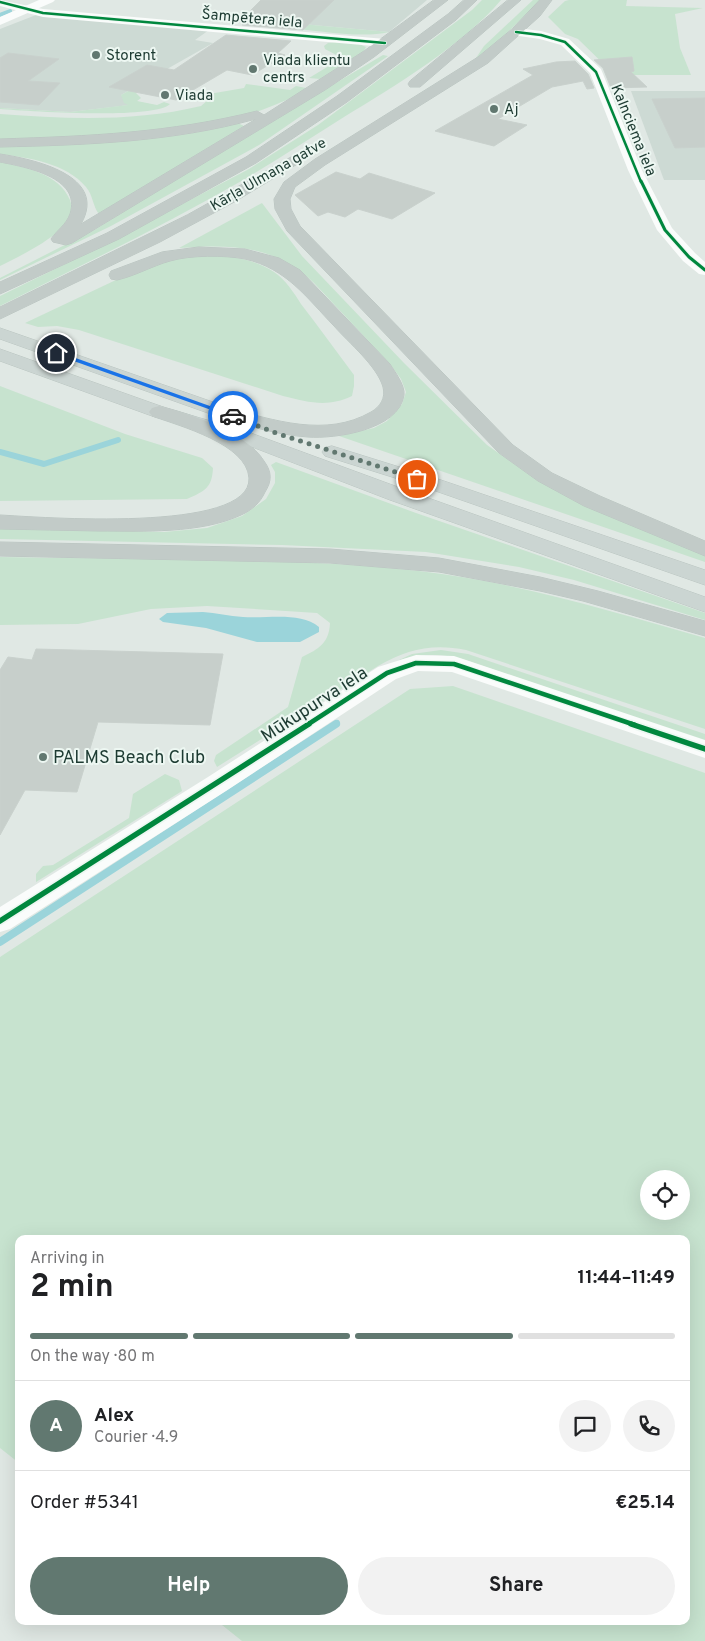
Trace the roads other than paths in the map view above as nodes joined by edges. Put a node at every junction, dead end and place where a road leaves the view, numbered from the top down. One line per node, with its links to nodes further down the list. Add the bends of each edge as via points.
1 (49, 0): 7 (street)
2 (442, 0): 11 (highway)
3 (471, 0): 10 (highway, Kārļa Ulmaņa gatve)
4 (546, 0): 9 (highway)
5 (0, 2): 7 (street, Šampētera iela)
6 (511, 4): 13 (highway, via 502,27); 14 (highway, via 423,78)
7 (28, 10): 8 (street); 11 (street, Šampētera iela)
8 (0, 21)
9 (516, 32): 13 (highway, via 483,60); 20 (street, Kalnciema iela, via 565,42 596,72 635,170 665,230)
10 (430, 33): 12 (highway); 23 (highway, Kārļa Ulmaņa gatve, via 335,104 251,160 113,236)
11 (384, 43): 12 (highway)
12 (346, 70): 15 (highway)
13 (440, 86): 17 (highway)
14 (399, 94)
15 (307, 95): 16 (highway, via 250,117 182,132 125,139); 19 (highway, via 110,215)
16 (0, 143)
17 (318, 154): 22 (highway, via 209,226); 24 (highway, Kārļa Ulmaņa gatve); 30 (highway, via 289,185 282,199 282,209 288,220 482,425 545,477 592,501)
18 (0, 158): 19 (highway, via 32,164 54,173 69,183 78,198 80,210 73,227)
19 (36, 254): 21 (highway)
20 (705, 270)
21 (0, 273)
22 (116, 275): 25 (highway); 28 (highway, via 168,256 199,252 246,254 273,262 294,274 383,368 393,387 394,397 382,415 366,423 340,429 290,429)
23 (0, 289)
24 (0, 314)
25 (0, 332): 28 (main road)
26 (7, 358): 27 (main road)
27 (159, 412): 29 (highway, via 224,437 252,456 260,468 261,477 253,498 225,513 180,523); 33 (main road, via 241,436)
28 (228, 414): 32 (main road)
29 (0, 522)
30 (705, 549)
31 (0, 550): 34 (highway, via 330,556 439,565 556,588)
32 (705, 578)
33 (705, 604)
34 (705, 629)
35 (705, 749): 36 (street, Mūkupurva iela, via 454,664 416,664 388,673)
36 (0, 921)

